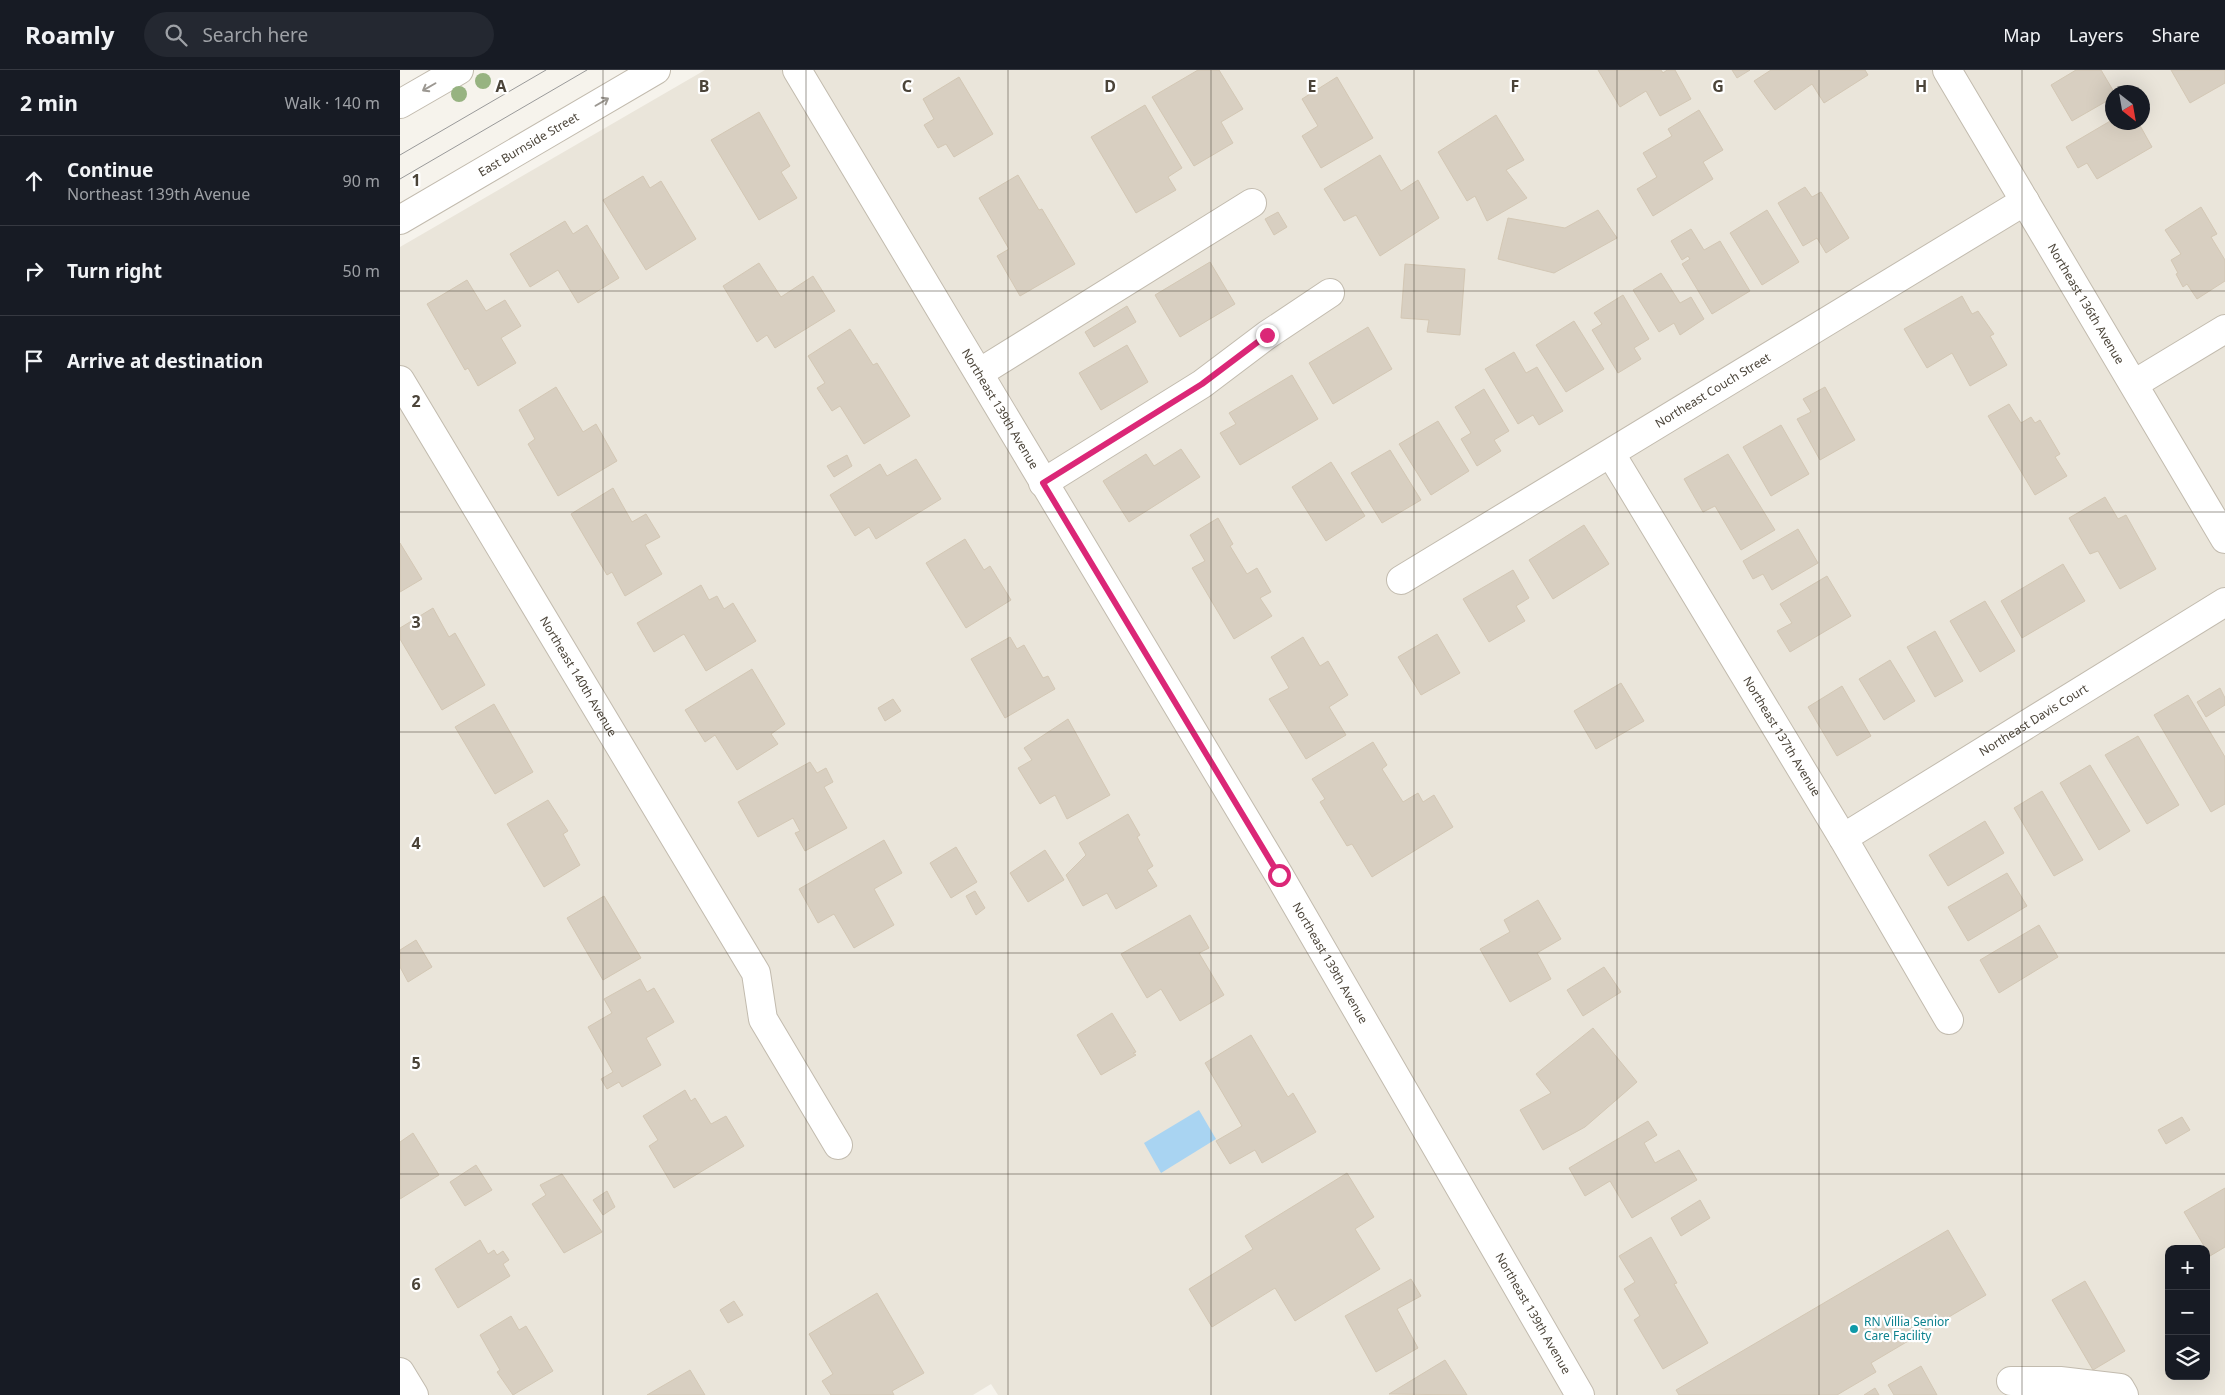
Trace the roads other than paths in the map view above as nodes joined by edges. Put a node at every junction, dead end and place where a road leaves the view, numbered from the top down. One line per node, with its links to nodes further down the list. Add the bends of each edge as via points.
1 (459, 70): 5 (street, one-way to 5)
2 (656, 70): 8 (street, East Burnside Street, one-way to 2)
3 (797, 70): 11 (street, Northeast 139th Avenue)
4 (1947, 70): 6 (street, Northeast 136th Avenue)
5 (400, 104)
6 (2025, 201): 13 (street, Northeast 136th Avenue); 14 (street, Northeast Couch Street)
7 (1252, 203): 11 (street)
8 (400, 220)
9 (1330, 294): 15 (street, via 1267,335 1202,384)
10 (2225, 329): 13 (street)
11 (979, 373): 15 (street, Northeast 139th Avenue)
12 (400, 380): 21 (street, Northeast 140th Avenue, via 756,973 763,1019)
13 (2134, 384): 16 (street, Northeast 136th Avenue)
14 (1611, 454): 17 (street, Northeast Couch Street); 19 (street, Northeast 137th Avenue)
15 (1043, 483): 25 (street, Northeast 139th Avenue, via 1274,867)
16 (2225, 539)
17 (1401, 580)
18 (2225, 602): 19 (street, Northeast Davis Court)
19 (1843, 838): 20 (street, Northeast 137th Avenue)
20 (1949, 1020)
21 (838, 1145)
22 (400, 1372): 24 (street)
23 (2012, 1381): 26 (street, via 2060,1381 2120,1388)
24 (414, 1395)
25 (1580, 1395)
26 (2124, 1395)

